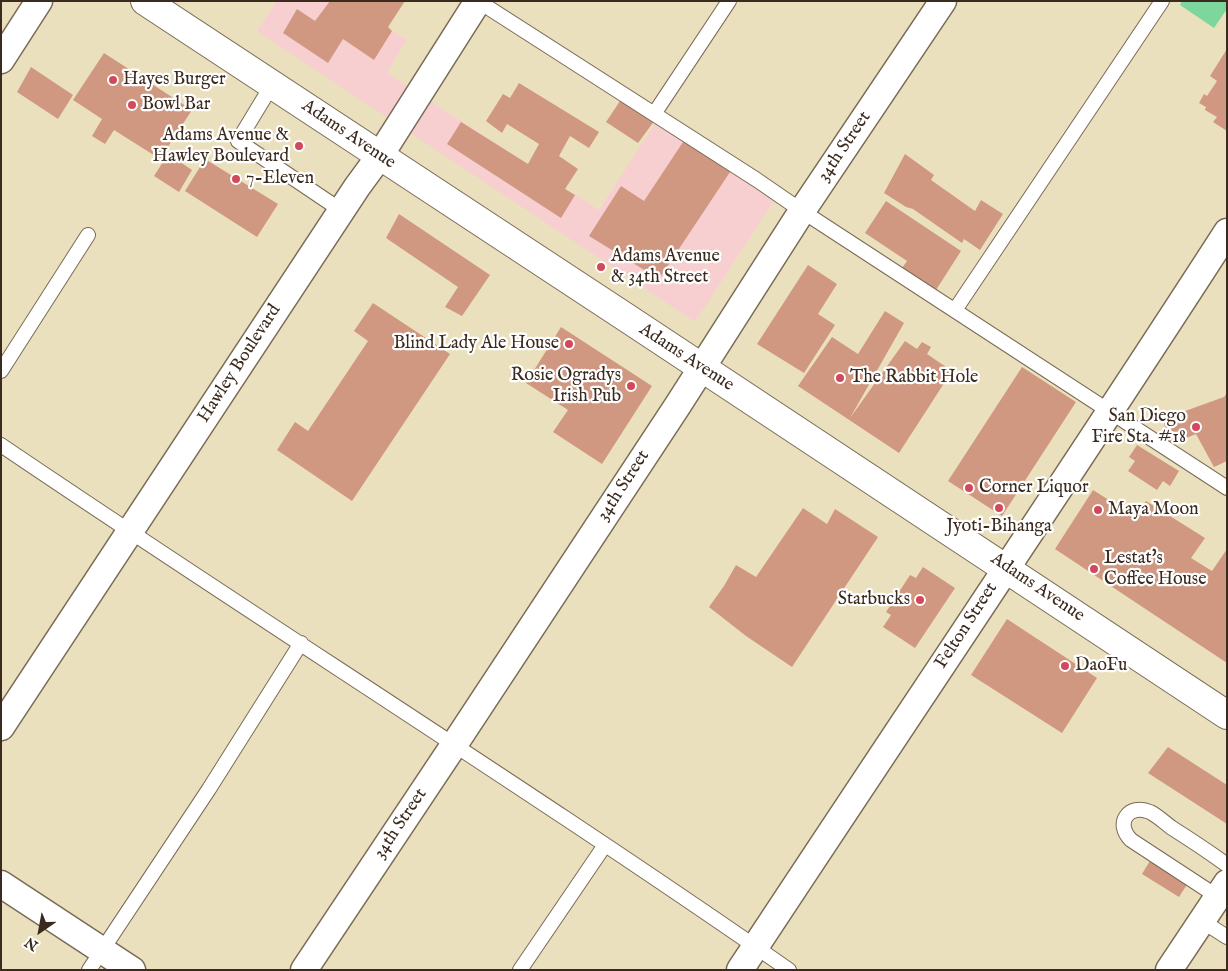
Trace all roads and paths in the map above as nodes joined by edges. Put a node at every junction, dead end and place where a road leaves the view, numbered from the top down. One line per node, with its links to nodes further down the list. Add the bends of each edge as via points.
1 (39, 1): 7 (street)
2 (145, 1): 8 (main road, Adams Avenue)
3 (478, 1): 9 (lane); 10 (street, Hawley Boulevard)
4 (729, 1): 9 (lane)
5 (943, 1): 12 (street, 34th Street)
6 (1162, 1): 15 (lane)
7 (1, 60)
8 (272, 85): 10 (main road, Adams Avenue); 11 (lane, via 238,141)
9 (654, 114): 12 (lane)
10 (379, 157): 11 (street, Hawley Boulevard); 16 (main road, Adams Avenue)
11 (342, 211): 21 (street, Hawley Boulevard)
12 (802, 211): 15 (lane); 16 (street, 34th Street)
13 (1227, 232): 18 (street, Felton Street)
14 (88, 236): 17 (lane)
15 (955, 310): 18 (lane)
16 (701, 368): 22 (main road, Adams Avenue); 26 (street, 34th Street)
17 (1, 371)
18 (1111, 412): 20 (lane); 22 (street, Felton Street)
19 (1, 444): 21 (lane)
20 (1227, 488)
21 (130, 532): 23 (lane); 25 (street, Hawley Boulevard)
22 (1006, 568): 24 (main road, Adams Avenue); 33 (street, Felton Street)
23 (301, 643): 26 (lane); 34 (lane)
24 (1227, 715)
25 (1, 727)
26 (454, 745): 27 (lane); 36 (street, 34th Street)
27 (605, 845): 33 (lane); 37 (lane)
28 (1227, 864): 30 (lane, via 1150,812 1133,811 1124,821 1125,833 1131,840)
29 (1, 884): 34 (street)
30 (1222, 890): 31 (street)
31 (1202, 921): 32 (lane); 40 (street)
32 (1227, 937)
33 (755, 946): 38 (street, Felton Street); 39 (lane)
34 (95, 960): 35 (street)
35 (132, 970)
36 (304, 970)
37 (520, 970)
38 (740, 970)
39 (789, 970)
40 (1169, 970)

